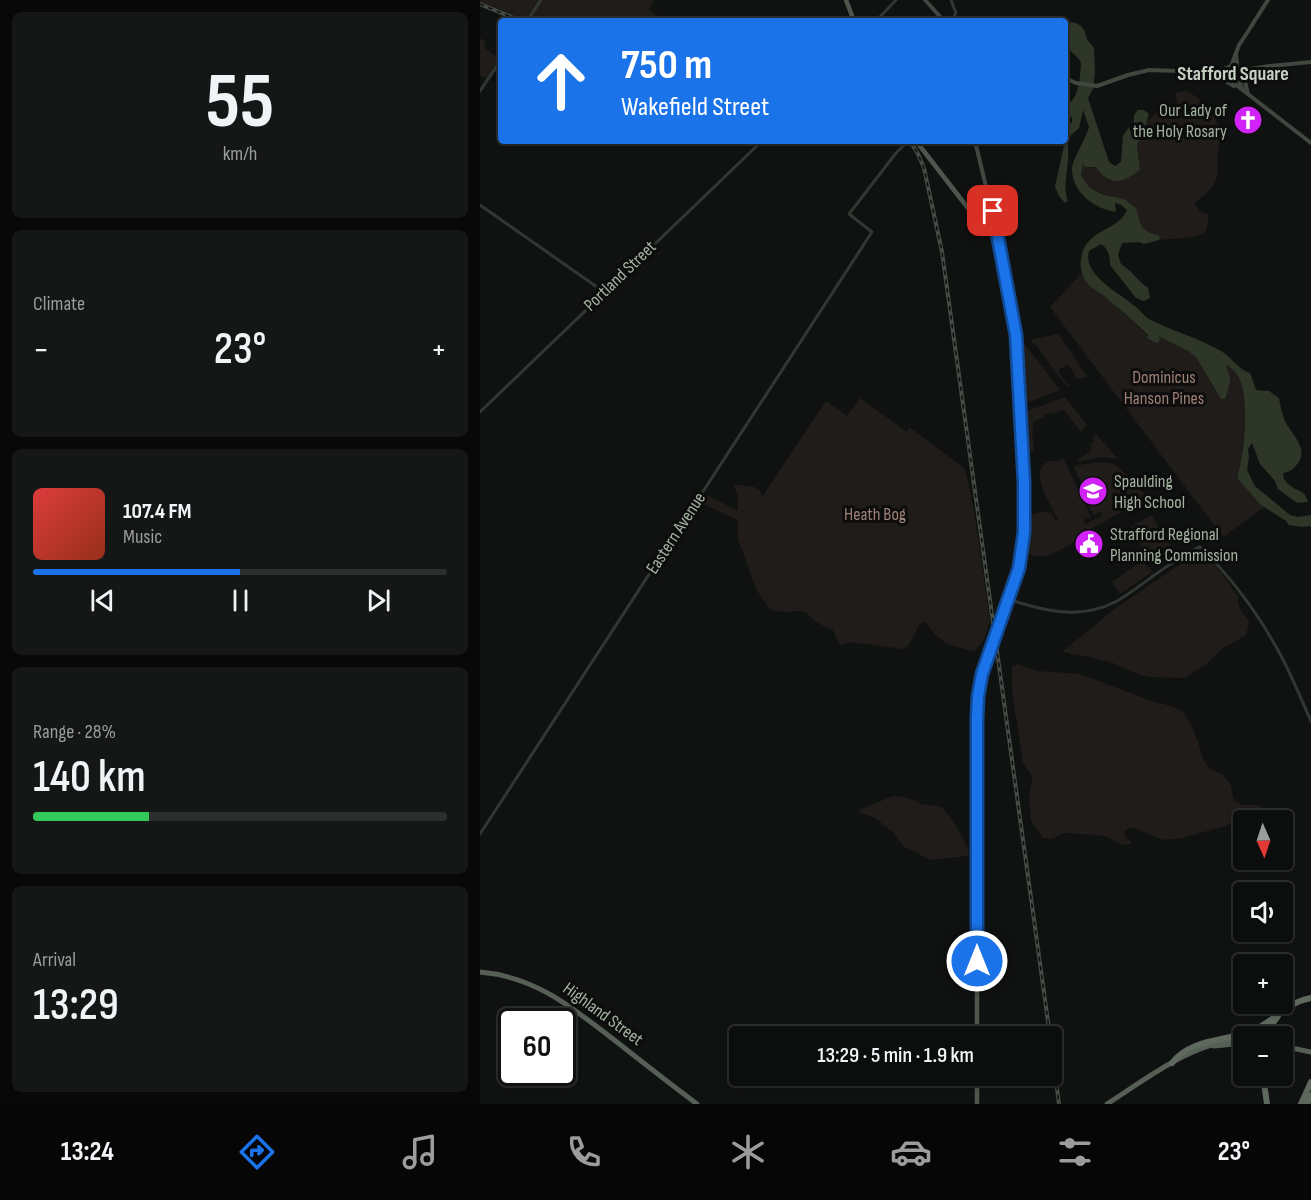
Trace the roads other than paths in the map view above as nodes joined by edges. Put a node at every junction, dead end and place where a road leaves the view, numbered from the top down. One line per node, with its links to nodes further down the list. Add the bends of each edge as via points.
1 (541, 0): 7 (street)
2 (846, 0): 8 (main road)
3 (896, 0): 9 (street)
4 (925, 0): 10 (main road)
5 (951, 0): 11 (street)
6 (1268, 0): 12 (main road)
7 (529, 18)
8 (853, 18)
9 (879, 18)
10 (940, 18)
11 (954, 18)
12 (1236, 54): 14 (main road); 16 (main road); 18 (main road)
13 (1311, 62): 17 (main road)
14 (1237, 63): 17 (main road); 19 (main road)
15 (498, 64): 25 (street)
16 (1230, 67): 18 (main road); 19 (main road); 22 (main road, via 1226,72)
17 (1250, 68): 19 (main road); 21 (main road)
18 (1224, 69): 20 (main road)
19 (1237, 69): 21 (main road)
20 (1212, 73): 22 (main road); 23 (main road, via 1149,69 1095,86); 24 (main road)
21 (1241, 75): 22 (main road); 24 (main road); 26 (main road)
22 (1229, 78): 24 (main road)
23 (1068, 79)
24 (1243, 90): 26 (main road)
25 (480, 91)
26 (1248, 94): 27 (main road)
27 (1311, 143)
28 (759, 144): 34 (street, Portland Street)
29 (905, 144): 38 (street, Eastern Avenue, via 849,214 872,232)
30 (918, 144): 33 (main road, via 978,221)
31 (976, 144): 33 (main road)
32 (480, 205): 34 (street)
33 (996, 228): 36 (main road, via 1016,335 1024,482 1023,545)
34 (604, 292): 35 (street, Portland Street)
35 (480, 412)
36 (1008, 599): 37 (street, via 1054,612 1094,610 1200,547 1264,626); 44 (main road, via 986,662 977,710)
37 (1311, 721)
38 (480, 834)
39 (480, 972): 54 (highway, Highland Street, via 518,979 553,995)
40 (1311, 998): 41 (highway)
41 (1293, 1003)
42 (1277, 1014): 49 (highway, via 1243,1034 1185,1051)
43 (1280, 1014): 45 (highway)
44 (977, 1026)
45 (1271, 1026)
46 (1233, 1043): 49 (highway, via 1197,1050)
47 (1293, 1047): 48 (highway)
48 (1311, 1050)
49 (1172, 1063): 56 (highway)
50 (1311, 1082): 58 (highway)
51 (977, 1086): 55 (main road)
52 (1264, 1086): 57 (highway)
53 (1311, 1095): 59 (highway)
54 (697, 1104)
55 (977, 1104)
56 (1107, 1104)
57 (1267, 1104)
58 (1301, 1104)
59 (1307, 1104)

